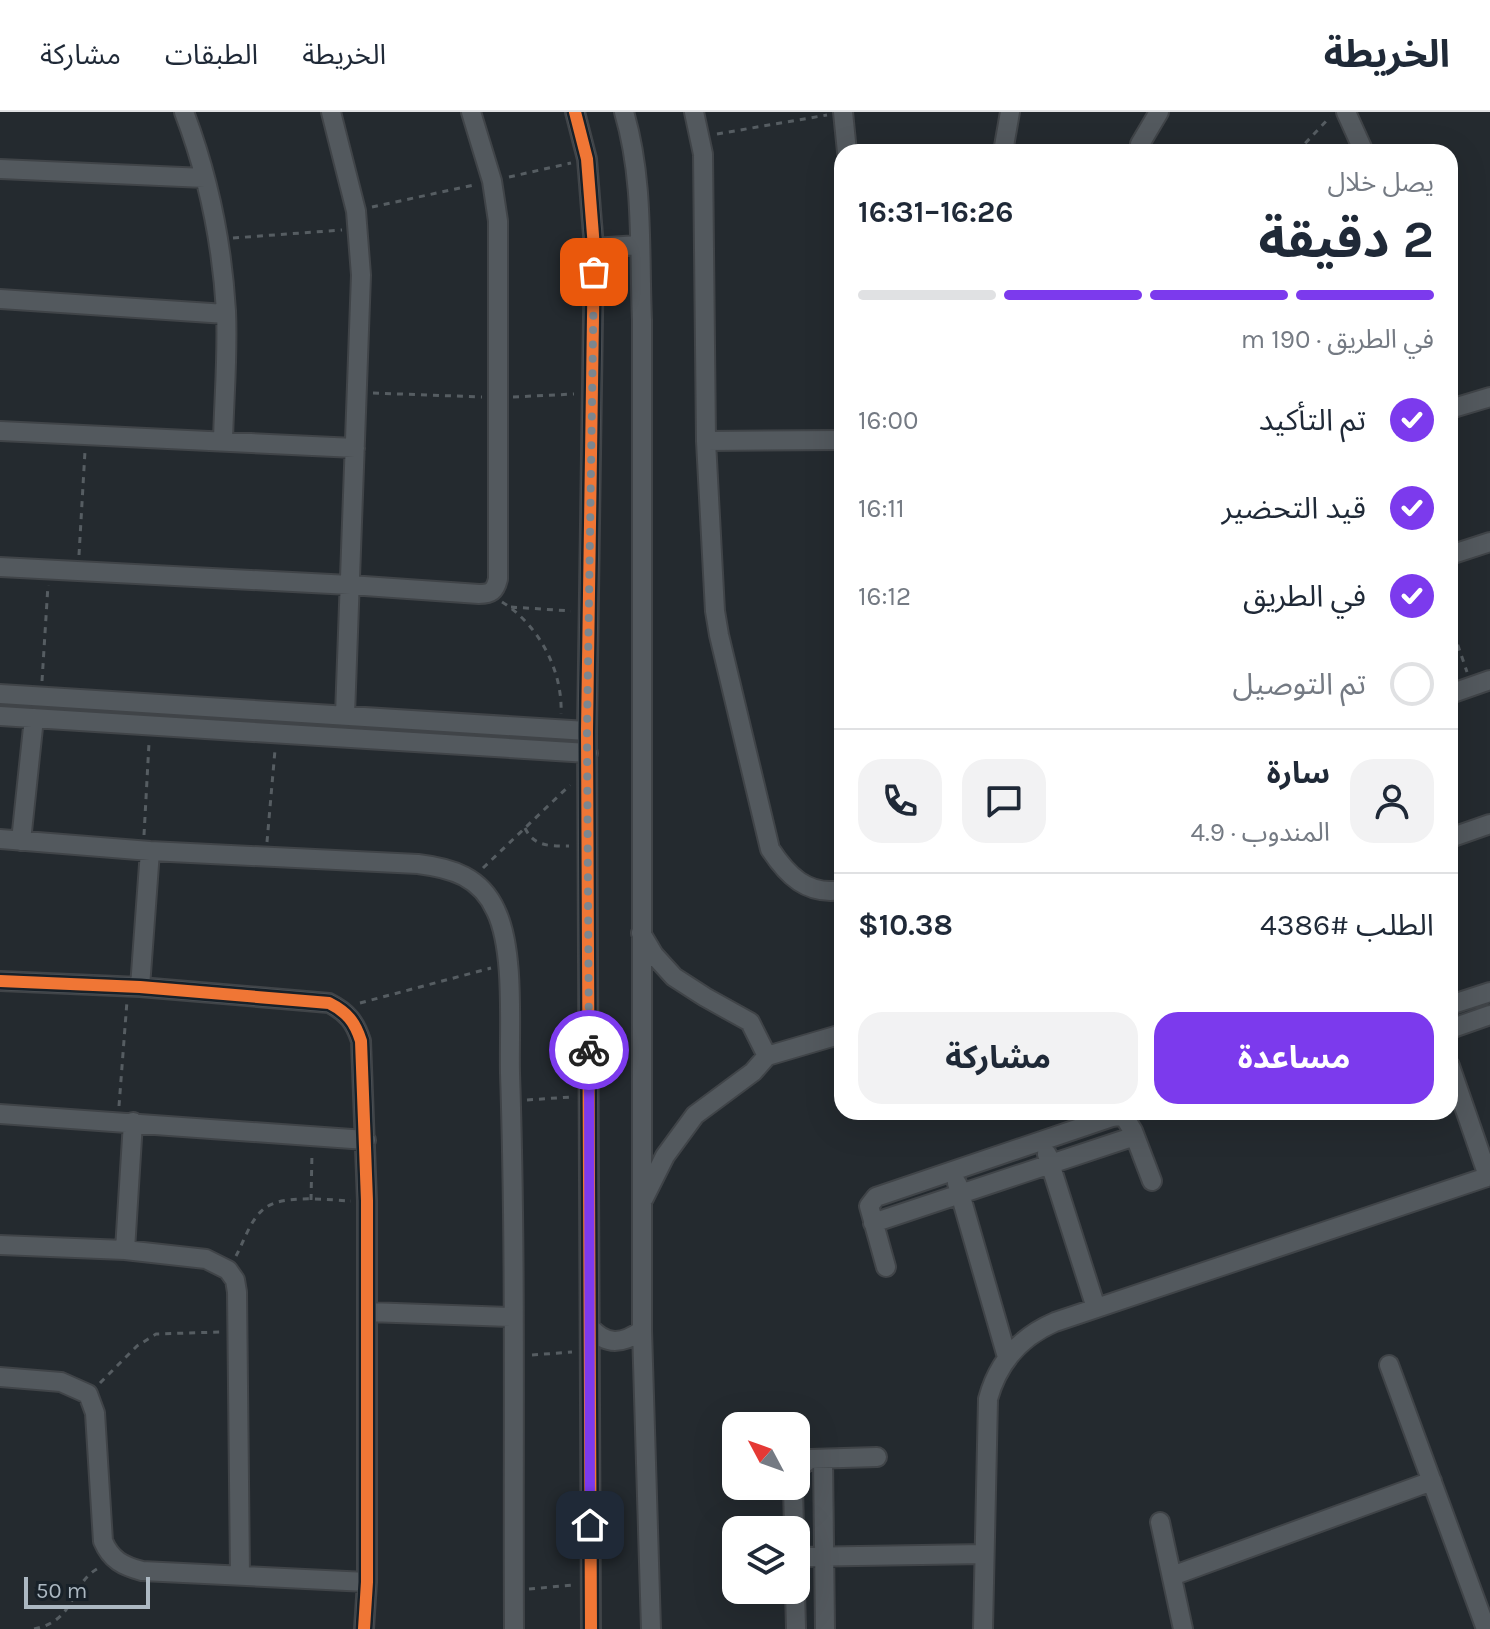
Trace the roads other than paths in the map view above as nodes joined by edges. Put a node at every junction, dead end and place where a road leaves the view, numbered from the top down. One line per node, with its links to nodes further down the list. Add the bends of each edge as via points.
1 (184, 112): 16 (street)
2 (331, 112): 27 (street, via 358,220)
3 (471, 112): 31 (street, via 498,221 496,588 489,594)
4 (575, 112): 18 (street, via 587,159)
5 (624, 112): 17 (street, via 640,199)
6 (694, 112): 26 (street, via 703,154)
7 (843, 112): 11 (street)
8 (1010, 112): 12 (street)
9 (1159, 112): 13 (street)
10 (1346, 112): 14 (street)
11 (846, 144)
12 (1004, 144)
13 (1145, 144)
14 (1360, 144)
15 (0, 169): 16 (street)
16 (205, 178): 20 (street)
17 (638, 245): 18 (street); 48 (street, via 643,550)
18 (594, 248): 40 (street)
19 (0, 299): 20 (street)
20 (226, 314): 25 (street)
21 (1490, 397): 22 (street)
22 (1458, 405)
23 (0, 431): 25 (street)
24 (834, 440): 26 (street)
25 (223, 441): 27 (street)
26 (706, 441): 47 (street, via 715,611 770,849 785,873 809,888)
27 (355, 448): 31 (street)
28 (1490, 542): 29 (street)
29 (1458, 552)
30 (0, 567): 31 (street)
31 (350, 585): 36 (street)
32 (1481, 683): 33 (street)
33 (1458, 691)
34 (0, 694): 35 (street)
35 (202, 706): 36 (street); 39 (street)
36 (345, 715): 40 (street)
37 (0, 716): 38 (street)
38 (34, 718): 39 (street); 45 (street)
39 (201, 729): 41 (street)
40 (587, 731): 41 (street)
41 (588, 761): 78 (street)
42 (1490, 824): 43 (street)
43 (1458, 835)
44 (0, 839): 45 (street)
45 (21, 841): 46 (street)
46 (146, 851): 50 (street); 77 (street, via 418,864 439,867 482,887 503,928 507,964)
47 (834, 890)
48 (640, 932): 56 (street, via 674,977 750,1022); 70 (street)
49 (0, 981): 50 (street)
50 (134, 986): 63 (street, via 340,1008 361,1041)
51 (1490, 992): 52 (street)
52 (1458, 1002)
53 (1490, 1015): 54 (street)
54 (1458, 1026)
55 (834, 1036): 56 (street)
56 (767, 1056): 70 (street, via 695,1115 665,1156)
57 (1458, 1089): 67 (street)
58 (0, 1114): 61 (street)
59 (1106, 1120): 64 (street)
60 (1126, 1120): 62 (street)
61 (125, 1122): 63 (street); 73 (street)
62 (1135, 1136): 65 (street); 68 (street)
63 (366, 1140): 76 (street)
64 (1042, 1140): 65 (street); 66 (street)
65 (1050, 1164): 69 (street); 75 (street)
66 (954, 1170): 69 (street); 71 (street, via 876,1197 869,1206)
67 (1489, 1176): 75 (street)
68 (1152, 1181)
69 (960, 1194): 71 (street); 80 (street)
70 (643, 1201): 79 (street)
71 (873, 1223): 74 (street)
72 (0, 1245): 73 (street)
73 (125, 1250): 91 (street, via 206,1259 235,1280)
74 (886, 1267)
75 (1096, 1308): 80 (street, via 1041,1328)
76 (368, 1312): 77 (street); 93 (street)
77 (512, 1317): 97 (street)
78 (590, 1327): 79 (street, via 597,1336 618,1342); 98 (street)
79 (642, 1330): 99 (street)
80 (1007, 1357): 88 (street, via 988,1399)
81 (1389, 1365): 86 (street)
82 (0, 1377): 91 (street, via 61,1382 88,1394 95,1413 103,1541 116,1561 142,1571)
83 (877, 1457): 84 (street)
84 (823, 1459): 85 (street); 90 (street)
85 (810, 1461)
86 (1432, 1481): 92 (street); 95 (street)
87 (1160, 1522): 92 (street)
88 (984, 1554): 90 (street); 102 (street)
89 (810, 1557): 90 (street)
90 (824, 1557): 101 (street)
91 (240, 1575): 93 (street)
92 (1172, 1576): 103 (street)
93 (367, 1582): 96 (street)
94 (795, 1604): 100 (street)
95 (1485, 1612): 104 (street)
96 (364, 1629)
97 (514, 1629)
98 (591, 1629)
99 (651, 1629)
100 (796, 1629)
101 (825, 1629)
102 (983, 1629)
103 (1183, 1629)
104 (1486, 1629)

